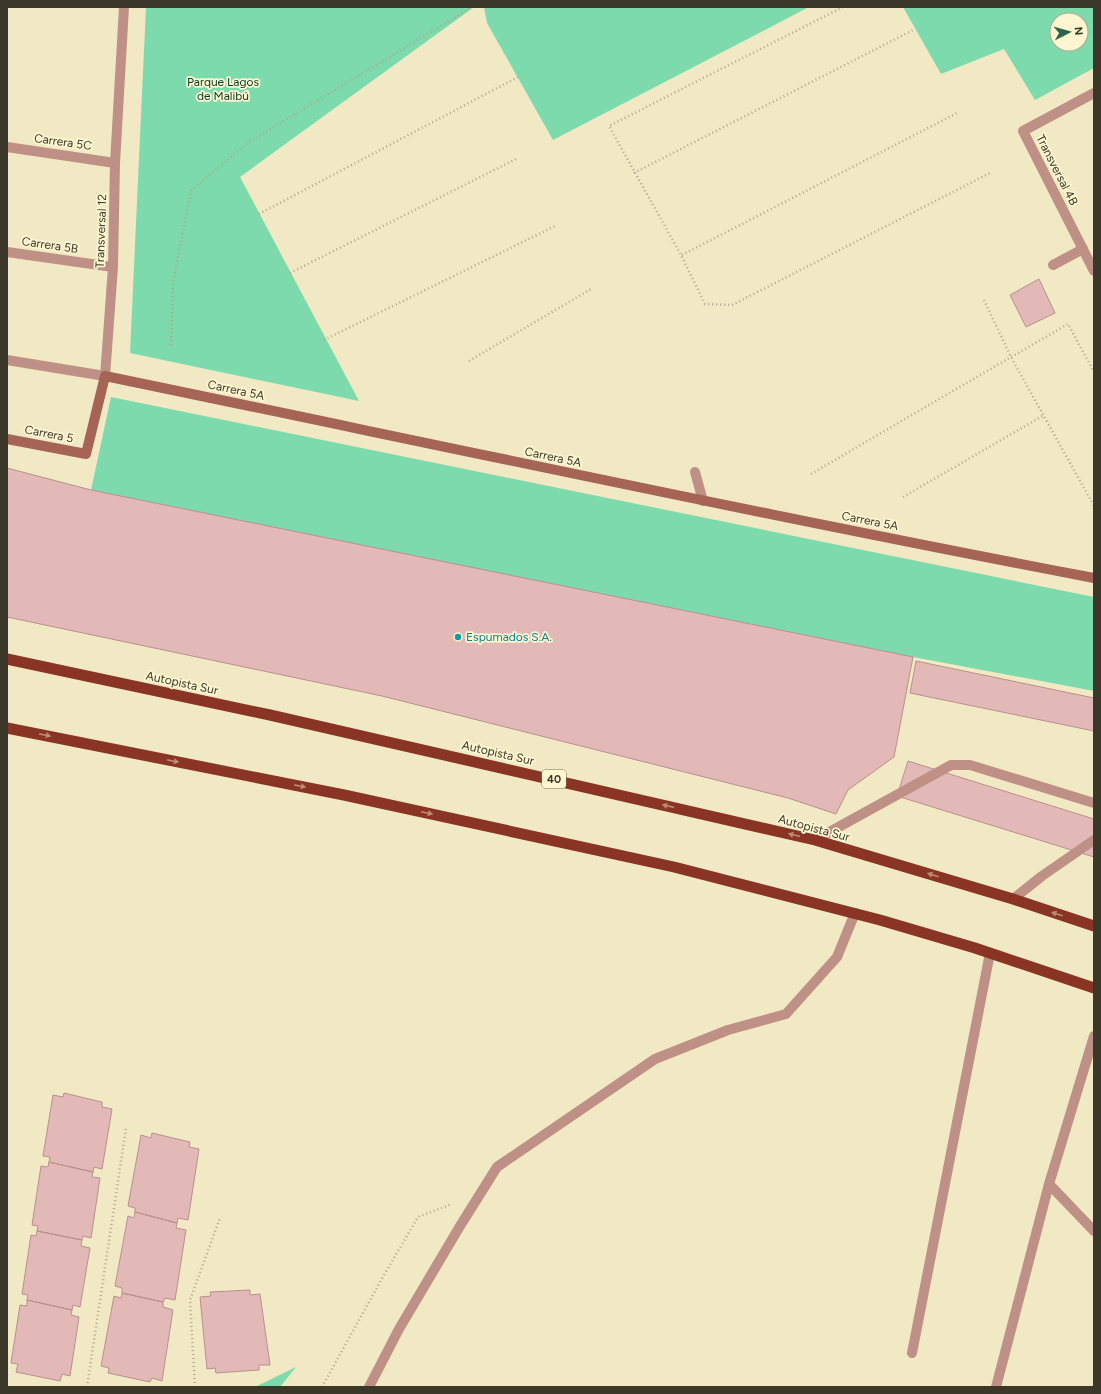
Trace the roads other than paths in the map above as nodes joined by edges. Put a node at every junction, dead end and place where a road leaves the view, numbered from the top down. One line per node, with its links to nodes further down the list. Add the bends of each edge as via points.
1 (124, 7): 4 (street, Transversal 12)
2 (1094, 93): 5 (street, Transversal 4B, via 1023,130)
3 (7, 147): 4 (street, Carrera 5C)
4 (115, 163): 8 (street, Transversal 12)
5 (1083, 249): 7 (street); 9 (street, Transversal 4B)
6 (7, 252): 8 (street, Carrera 5B)
7 (1053, 265)
8 (113, 267): 11 (street, Transversal 12)
9 (1094, 270)
10 (7, 360): 11 (street, Carrera 5A)
11 (105, 376): 13 (main road, Transversal 12); 15 (main road, Carrera 5A)
12 (7, 439): 13 (main road, Carrera 5)
13 (86, 454)
14 (695, 472): 15 (street)
15 (703, 501): 16 (main road, Carrera 5A)
16 (1094, 578)
17 (7, 659): 20 (highway, Autopista Sur / 40, one-way to 17, via 278,717)
18 (7, 728): 23 (highway, one-way to 23, via 344,795 643,860)
19 (1094, 803): 20 (street, via 970,765 951,765)
20 (815, 840): 22 (highway, Autopista Sur / 40, one-way to 20)
21 (1094, 840): 22 (street)
22 (1013, 899): 24 (highway, Autopista Sur / 40, one-way to 22)
23 (855, 913): 25 (highway); 31 (street, via 837,957 786,1014 728,1030 655,1059 498,1167 403,1322)
24 (1094, 926)
25 (990, 953): 26 (highway); 30 (street)
26 (1094, 988)
27 (1094, 1036): 28 (street)
28 (1049, 1184): 29 (street); 32 (street)
29 (1094, 1231)
30 (912, 1353)
31 (369, 1387)
32 (996, 1387)

